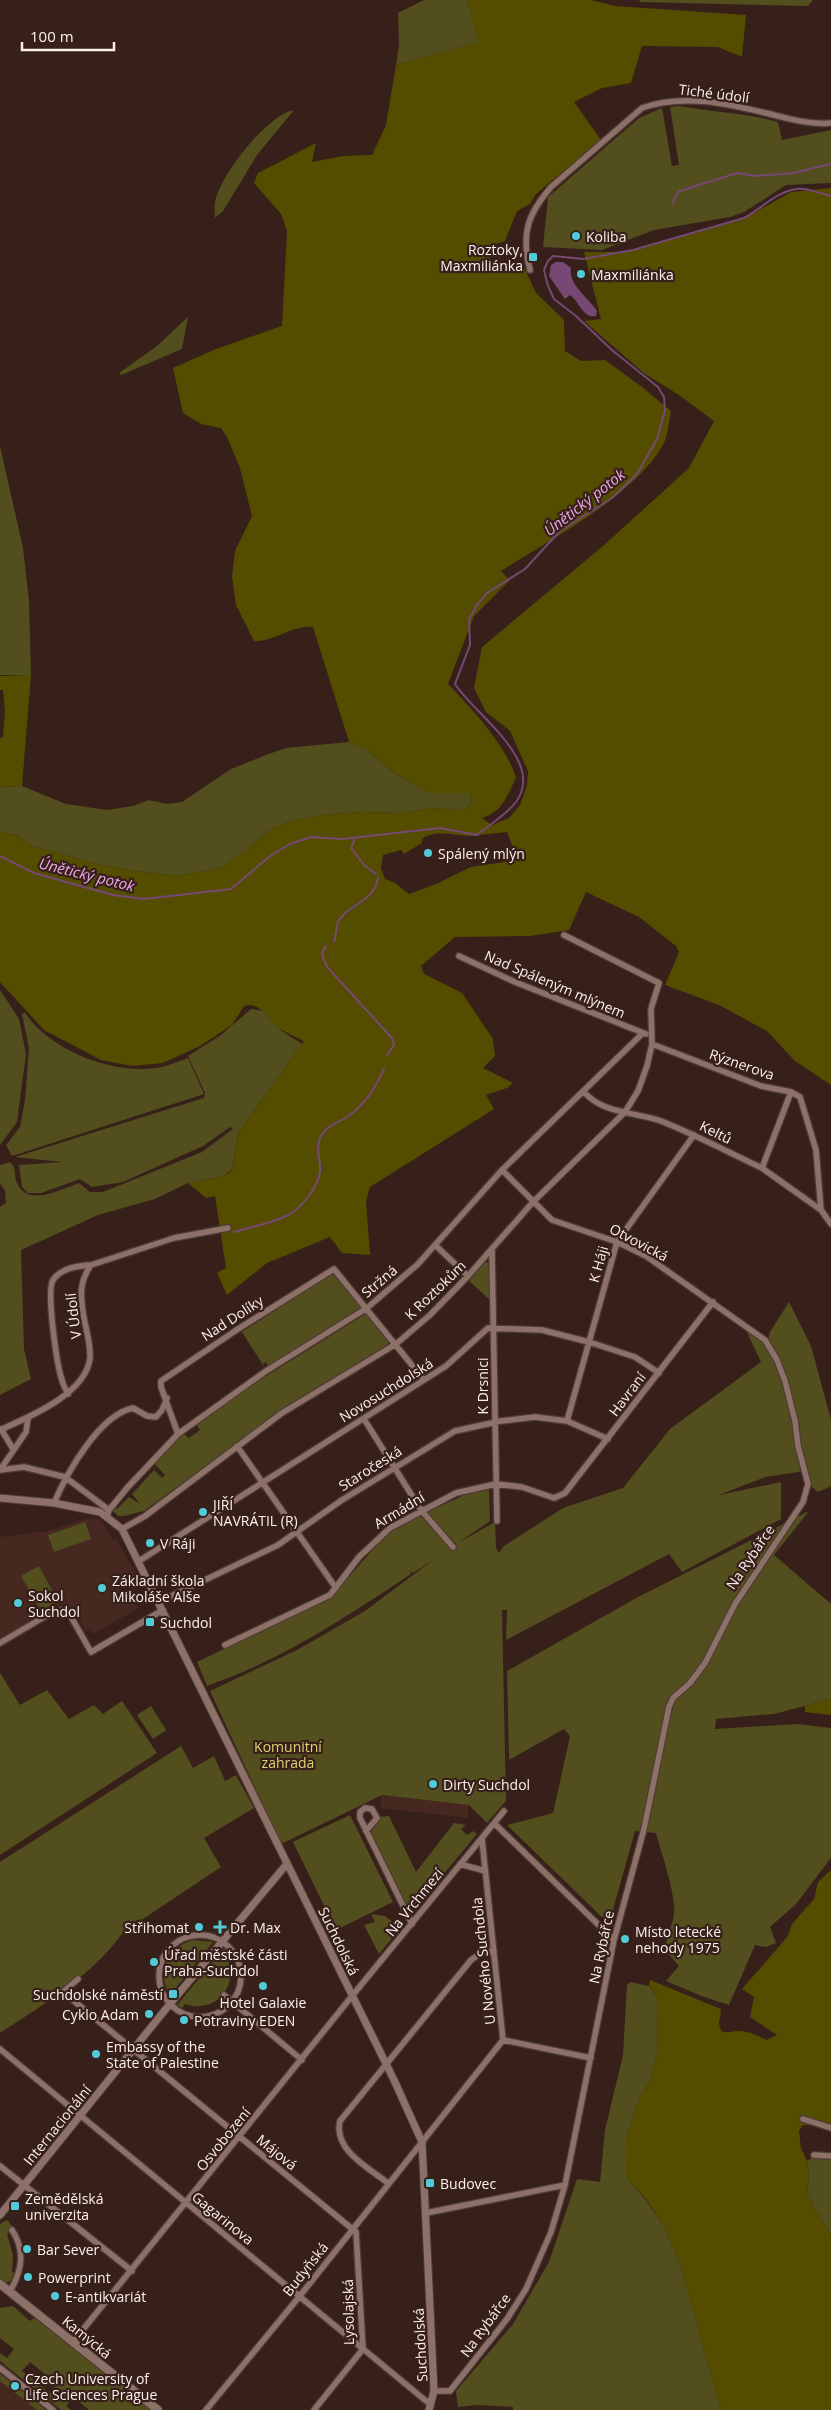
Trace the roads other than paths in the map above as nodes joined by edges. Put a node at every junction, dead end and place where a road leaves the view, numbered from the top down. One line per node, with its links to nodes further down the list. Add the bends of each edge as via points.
1 (831, 123): 2 (street, Tiché údolí, via 796,121 744,108 677,99 642,108 539,200 525,236)
2 (530, 270)
3 (564, 935): 5 (street, K Roztokům, via 659,984)
4 (459, 956): 6 (street, Nad Spáleným mlýnem)
5 (650, 1033): 6 (street); 7 (street, K Roztokům)
6 (642, 1034): 8 (street, Stržná)
7 (652, 1044): 9 (street, Rýznerova, via 761,1086); 10 (street, K Roztokům, via 644,1079)
8 (584, 1092): 10 (street, Keltů, via 616,1111); 13 (street, Stržná)
9 (790, 1092): 12 (street); 15 (street, via 800,1097 816,1150)
10 (625, 1112): 11 (street, Keltů, via 659,1120); 14 (street, K Roztokům)
11 (694, 1135): 12 (street, Keltů); 18 (street, K Háji)
12 (762, 1168): 15 (street, Keltů)
13 (502, 1170): 14 (street, Otvovická); 19 (street, Stržná)
14 (533, 1202): 18 (street, Otvovická, via 552,1220); 20 (street, K Roztokům)
15 (822, 1210): 16 (street)
16 (831, 1224)
17 (228, 1228): 21 (street, via 174,1238)
18 (617, 1242): 23 (street, Otvovická, via 646,1256); 26 (street, K Háji)
19 (435, 1245): 22 (street); 24 (street, Stržná)
20 (492, 1251): 22 (street, K Roztokům); 25 (street, K Drsnici)
21 (91, 1264): 30 (street, V Údolí, via 80,1293 90,1360); 30 (street, via 61,1272 52,1281 49,1293 57,1360)
22 (468, 1276): 27 (street, K Roztokům, via 430,1316)
23 (713, 1302): 28 (street, Havraní); 48 (street, Otvovická, via 765,1340 777,1360 787,1389 808,1484)
24 (367, 1308): 27 (street); 31 (street, Nad Dolíky, via 334,1269 161,1381); 37 (street, Stržná, via 266,1371)
25 (494, 1327): 26 (street, via 542,1330); 29 (street, Novosuchdolská, via 488,1328 446,1366); 35 (street, K Drsnici)
26 (589, 1342): 28 (street, via 635,1357); 34 (street, K Háji)
27 (396, 1344): 29 (street); 39 (street, K Roztokům, via 282,1413)
28 (659, 1373): 38 (street, Havraní)
29 (424, 1380): 33 (street, Novosuchdolská)
30 (68, 1394): 32 (street, V Údolí)
31 (166, 1398): 37 (street, Nad Dolíky); 43 (street, via 156,1417 133,1408 121,1410 85,1447)
32 (28, 1418): 36 (street, V Údolí); 40 (street, via 26,1432)
33 (364, 1419): 41 (street); 44 (street, Novosuchdolská)
34 (567, 1421): 35 (street, Staročeská, via 535,1417); 38 (street, Staročeská)
35 (495, 1422): 41 (street, Staročeská, via 455,1432); 45 (street, K Drsnici)
36 (1, 1430): 40 (street)
37 (178, 1434): 51 (street, Stržná)
38 (608, 1439): 46 (street, Havraní)
39 (238, 1446): 44 (street); 53 (street, K Roztokům, via 145,1516)
40 (13, 1449): 42 (street)
41 (394, 1467): 50 (street); 54 (street, Staročeská)
42 (0, 1470): 43 (street, via 24,1467)
43 (65, 1477): 49 (street); 51 (street)
44 (263, 1483): 54 (street); 56 (street, Novosuchdolská)
45 (496, 1484): 46 (street, Armádní); 50 (street, Armádní, via 456,1493); 52 (street, K Drsnici)
46 (559, 1497)
47 (2, 1498): 49 (street)
48 (803, 1502): 72 (street, Na Rybářce, via 735,1604 705,1663 673,1698 669,1707 644,1829)
49 (54, 1503): 51 (street)
50 (421, 1510): 55 (street); 57 (street, Armádní, via 375,1540)
51 (108, 1513): 53 (street, Suchdolská)
52 (497, 1521)
53 (122, 1528): 56 (street, Suchdolská)
54 (297, 1532): 57 (street); 58 (street, Staročeská, via 278,1545)
55 (453, 1546)
56 (139, 1561): 58 (street, Suchdolská)
57 (336, 1588): 60 (street, Armádní, via 328,1596)
58 (159, 1602): 59 (street, Suchdolská)
59 (163, 1610): 61 (street, via 92,1652 70,1615 61,1610); 69 (street, Suchdolská)
60 (235, 1640): 62 (street, Armádní); 63 (street)
61 (0, 1642)
62 (225, 1645)
63 (238, 1647)
64 (504, 1812): 65 (street)
65 (494, 1823): 67 (street, Na Vrchmezí); 72 (street)
66 (366, 1831): 71 (street)
67 (482, 1839): 68 (street, Na Vrchmezí); 70 (street, U Nového Suchdola)
68 (460, 1864): 70 (street); 71 (street, Na Vrchmezí)
69 (286, 1865): 73 (street, Internacionální); 77 (street, Suchdolská)
70 (485, 1871): 74 (street, U Nového Suchdola)
71 (412, 1924): 77 (street, Na Vrchmezí)
72 (614, 1940): 83 (street, Na Rybářce)
73 (222, 1942): 78 (street, via 233,1952 240,1969 240,1986); 79 (street, Internacionální); 79 (street, via 208,1936 193,1936 168,1950 160,1965 159,1979)
74 (494, 1951): 80 (street, U Nového Suchdola); 85 (street, via 481,1953 470,1960)
75 (78, 1980): 82 (street, Májová, via 63,1992)
76 (224, 1995): 78 (street)
77 (352, 1996): 84 (street, Osvobození); 85 (street, Suchdolská)
78 (232, 2001): 79 (street, via 219,2012 199,2017 185,2014); 84 (street)
79 (170, 2004): 82 (street, Internacionální)
80 (504, 2040): 83 (street); 90 (street, U Nového Suchdola)
81 (0, 2049): 86 (street, Gagarinova)
82 (133, 2050): 86 (street, Internacionální); 89 (street, Májová)
83 (591, 2058): 95 (street, Na Rybářce)
84 (302, 2060): 89 (street, Osvobození)
85 (386, 2066): 90 (street, Suchdolská); 94 (street, via 340,2121 339,2128 344,2148)
86 (80, 2117): 96 (street, Internacionální); 97 (street, Gagarinova)
87 (803, 2120): 88 (street)
88 (831, 2128)
89 (240, 2138): 97 (street, Osvobození); 100 (street, Májová)
90 (422, 2142): 94 (street, Budyňská); 98 (street, Suchdolská)
91 (814, 2155): 92 (street)
92 (831, 2156)
93 (0, 2166): 96 (street)
94 (388, 2184): 100 (street, Budyňská)
95 (565, 2185): 98 (street); 109 (street, Na Rybářce, via 552,2232 526,2289 507,2319 450,2392)
96 (25, 2186): 99 (street, Internacionální); 102 (street)
97 (186, 2204): 102 (street, Osvobození); 105 (street, Gagarinova)
98 (426, 2213): 109 (street, Suchdolská)
99 (0, 2215)
100 (352, 2228): 105 (street, Budyňská); 107 (street, Lysolajská, via 358,2238)
101 (12, 2230): 104 (street, via 20,2247 21,2263 19,2275)
102 (132, 2271): 106 (street, Osvobození)
103 (0, 2284): 104 (main road, Kamýcká)
104 (10, 2291): 106 (main road, Kamýcká)
105 (299, 2297): 107 (street, Gagarinova); 113 (street, Budyňská)
106 (73, 2342): 112 (main road, Kamýcká)
107 (363, 2349): 110 (street, Gagarinova); 114 (street, Lysolajská)
108 (0, 2368): 111 (street)
109 (434, 2391): 110 (street, Suchdolská)
110 (430, 2407)
111 (53, 2410)
112 (158, 2410)
113 (206, 2410)
114 (314, 2410)

